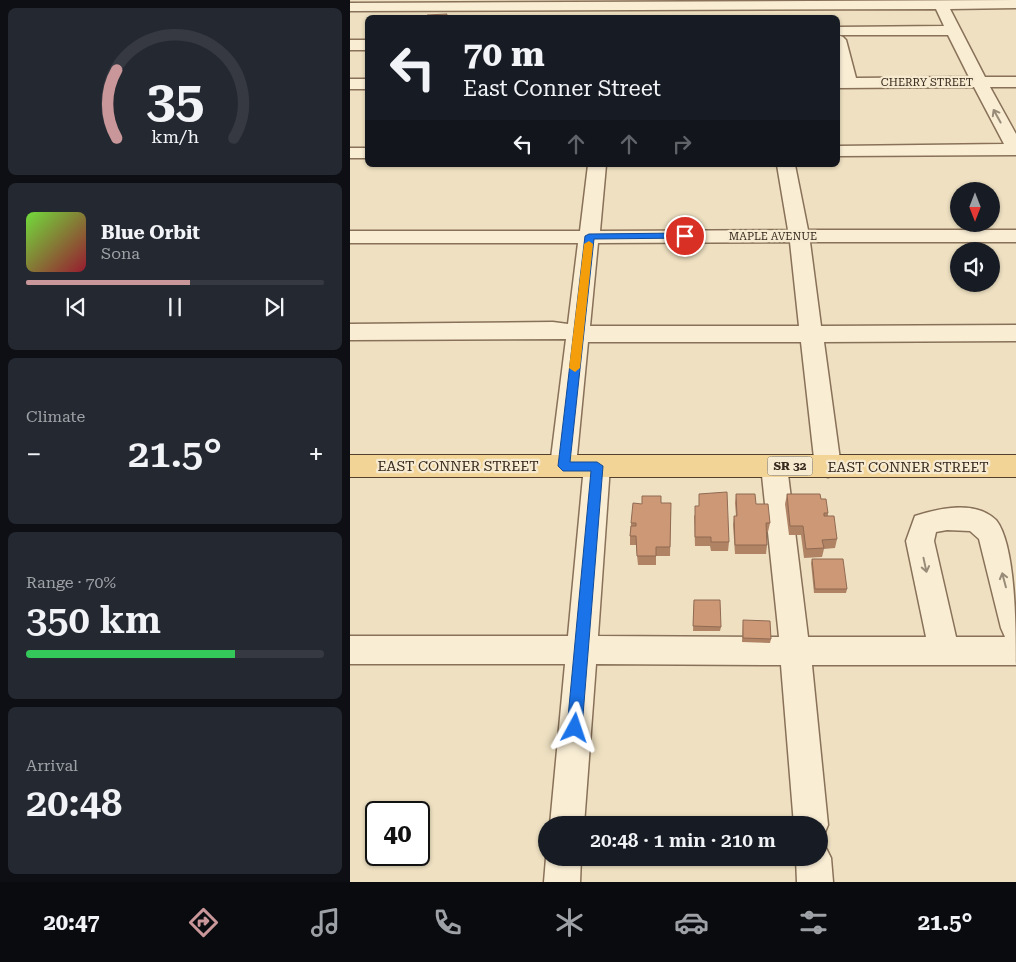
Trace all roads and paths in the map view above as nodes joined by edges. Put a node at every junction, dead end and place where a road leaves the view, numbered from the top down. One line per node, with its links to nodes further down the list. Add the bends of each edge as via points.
1 (940, 2): 2 (street); 4 (street); 8 (street)
2 (1016, 4)
3 (350, 7): 5 (street)
4 (829, 7): 7 (street)
5 (475, 8): 6 (street)
6 (592, 8): 7 (street)
7 (704, 8)
8 (954, 30): 9 (street); 13 (street)
9 (840, 31)
10 (365, 45): 11 (street)
11 (350, 46)
12 (840, 57): 15 (street)
13 (979, 82): 14 (street, CHERRY STREET); 15 (street, CHERRY STREET); 18 (street, one-way to 13)
14 (1016, 82)
15 (843, 83)
16 (350, 84): 17 (street)
17 (365, 84)
18 (1016, 149): 19 (street)
19 (840, 150)
20 (350, 153): 21 (street)
21 (365, 153)
22 (597, 167): 24 (street)
23 (786, 167): 25 (street)
24 (589, 236): 25 (street, MAPLE AVENUE); 27 (street, MAPLE AVENUE); 29 (street)
25 (799, 236): 26 (street, MAPLE AVENUE); 30 (street)
26 (1016, 236)
27 (350, 237)
28 (350, 332): 29 (street)
29 (579, 332): 30 (street, via 599,335); 33 (street)
30 (811, 333): 31 (street); 37 (street)
31 (1016, 333)
32 (350, 466): 33 (main road, EAST CONNER STREET / SR 32)
33 (563, 466): 34 (main road, EAST CONNER STREET / SR 32)
34 (597, 466): 35 (main road, EAST CONNER STREET / SR 32); 40 (street)
35 (774, 466): 37 (main road, EAST CONNER STREET / SR 32); 41 (street)
36 (1016, 466): 37 (main road, EAST CONNER STREET / SR 32)
37 (828, 467)
38 (1016, 628): 42 (street, one-way to 42, via 992,536 985,526 971,520 940,519 925,524 920,541)
39 (350, 650): 40 (street)
40 (581, 650): 41 (street); 44 (street)
41 (795, 650): 42 (street); 45 (street)
42 (944, 651): 43 (street)
43 (1016, 651)
44 (568, 816)
45 (809, 816)
46 (563, 866): 48 (street)
47 (814, 866): 49 (street)
48 (562, 882)
49 (816, 882)

